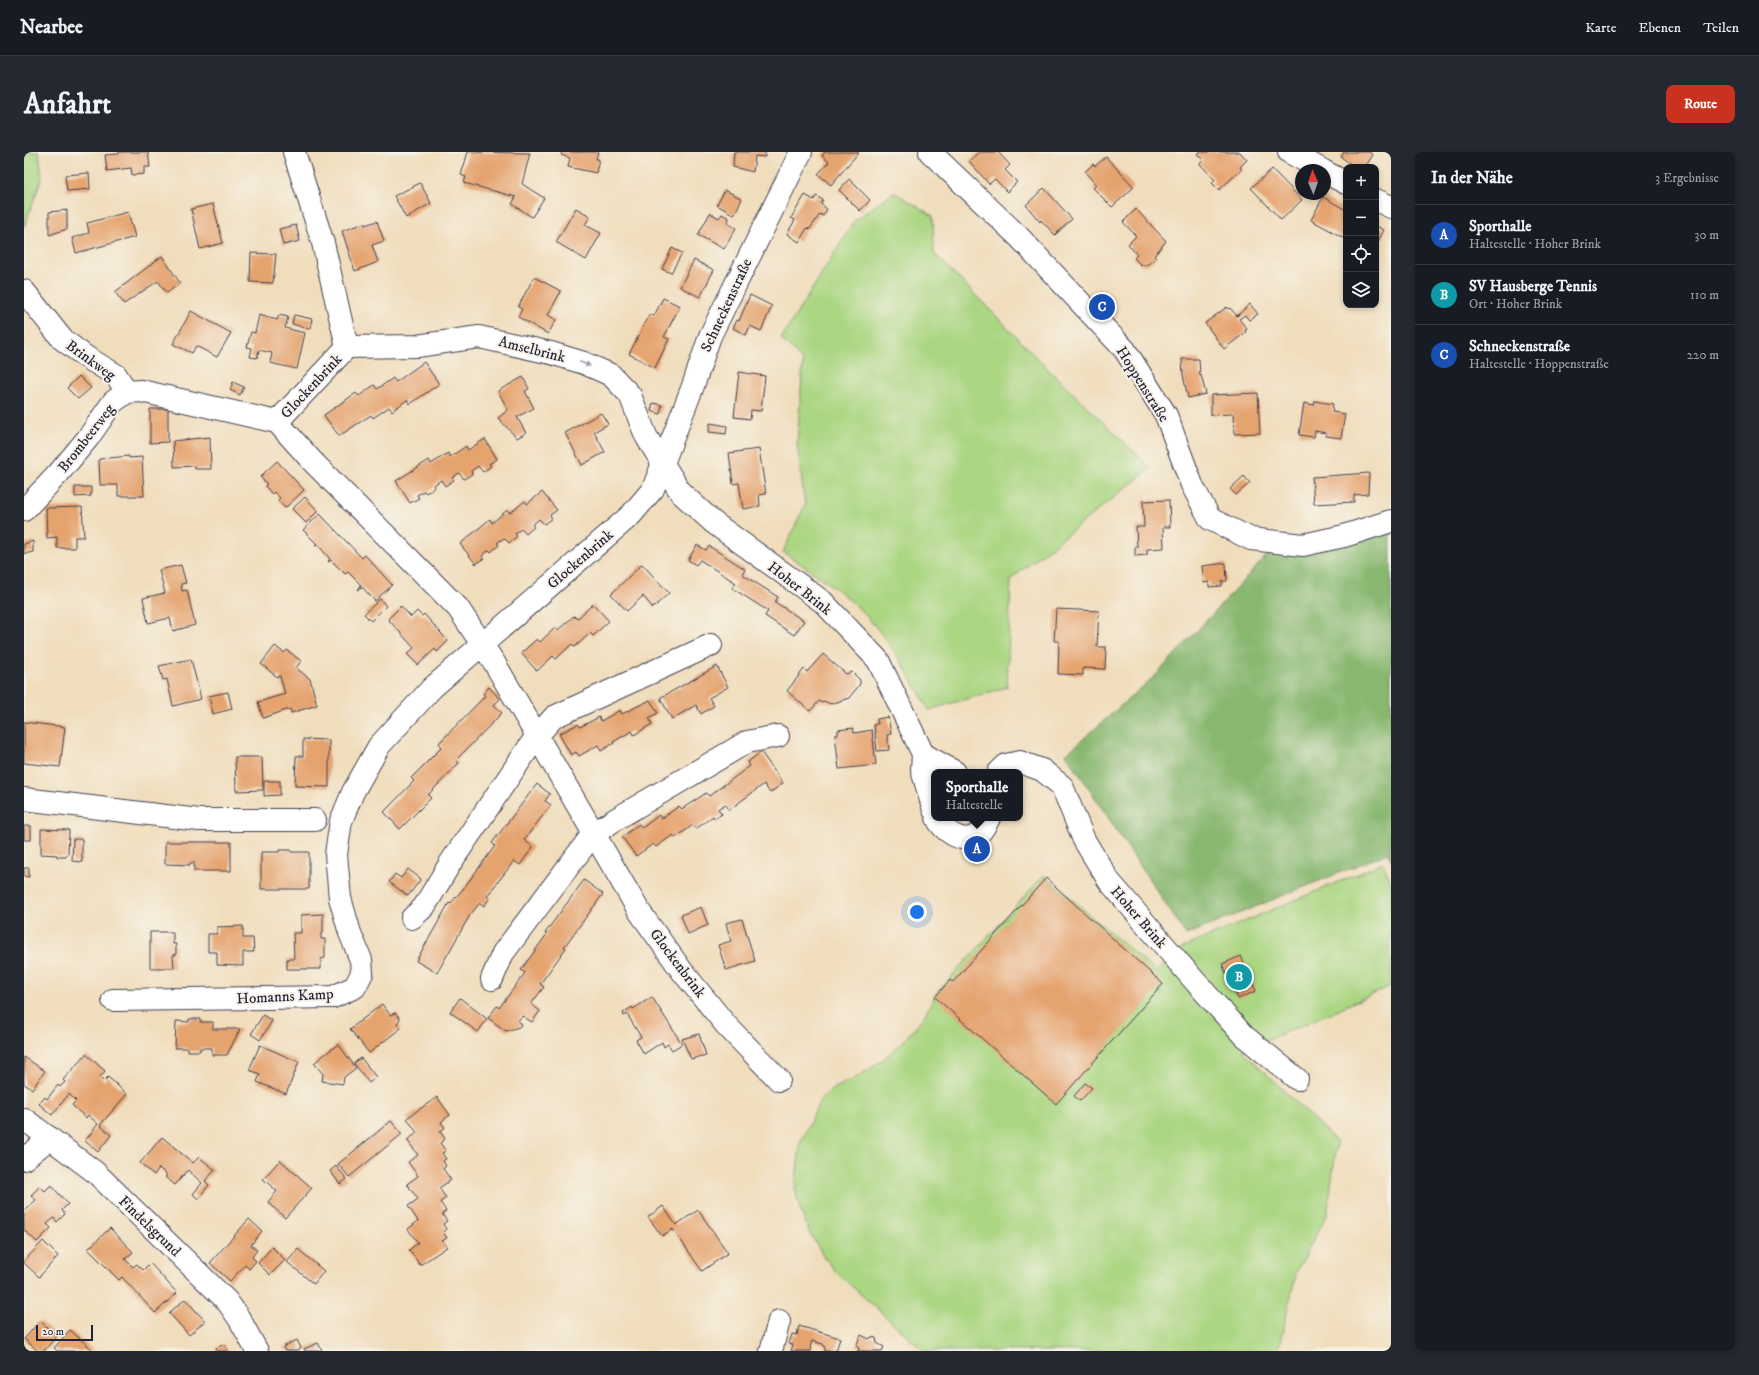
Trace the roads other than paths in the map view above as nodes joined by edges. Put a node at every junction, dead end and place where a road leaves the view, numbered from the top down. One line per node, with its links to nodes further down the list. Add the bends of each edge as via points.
1 (294, 152): 9 (street, Glockenbrink, via 323,243)
2 (801, 152): 12 (street, Schneckenstraße, via 710,336)
3 (930, 152): 14 (street, Hoppenstraße, via 1019,237 1125,350 1166,416 1192,485 1210,519 1251,539 1303,545 1344,536)
4 (1289, 152): 5 (street)
5 (1311, 164)
6 (1331, 175): 7 (street)
7 (1343, 181)
8 (24, 291): 10 (street, Brinkweg, via 62,339 116,375)
9 (347, 347): 11 (street, Glockenbrink); 12 (street, Amselbrink, one-way to 12, via 417,346 479,337 584,363 611,375 630,395 646,436)
10 (127, 392): 11 (street, Brombeerweg, via 141,391); 13 (street, Brombeerweg, via 113,402 88,438)
11 (277, 422): 15 (street, Glockenbrink, via 313,462 458,608)
12 (664, 463): 15 (street, Glockenbrink, via 653,489 631,515); 19 (street, Hoher Brink, via 682,493 714,523 823,602 878,660)
13 (24, 510)
14 (1391, 521)
15 (482, 643): 18 (street, Glockenbrink); 25 (street, Glockenbrink, via 432,688 379,746 353,792)
16 (712, 645): 18 (street, via 554,717)
17 (778, 736): 28 (street, via 747,742)
18 (536, 737): 28 (street, Glockenbrink); 29 (street, via 451,862 424,907)
19 (923, 754): 20 (street); 23 (street, Hoher Brink, via 922,770)
20 (950, 769)
21 (1002, 769): 32 (street, Hoher Brink, via 1006,764 1020,762 1042,770 1062,786 1084,840 1109,881 1244,1036)
22 (24, 799): 24 (street, via 199,820)
23 (931, 800)
24 (315, 820)
25 (341, 821): 31 (street, Homanns Kamp, via 336,854 340,898 361,960 362,973 355,987 332,996)
26 (938, 821): 27 (street, via 950,833 963,838 973,838)
27 (987, 821)
28 (593, 834): 30 (street, via 503,953); 33 (street, Glockenbrink, via 639,911 682,971 726,1025)
29 (412, 918)
30 (492, 979)
31 (113, 1000)
32 (1297, 1079)
33 (779, 1080)
34 (24, 1119): 35 (street, Findelsgrund)
35 (50, 1138): 36 (street); 38 (street, Findelsgrund, via 95,1172 227,1301)
36 (24, 1159)
37 (779, 1321): 39 (street)
38 (257, 1351)
39 (771, 1351)

